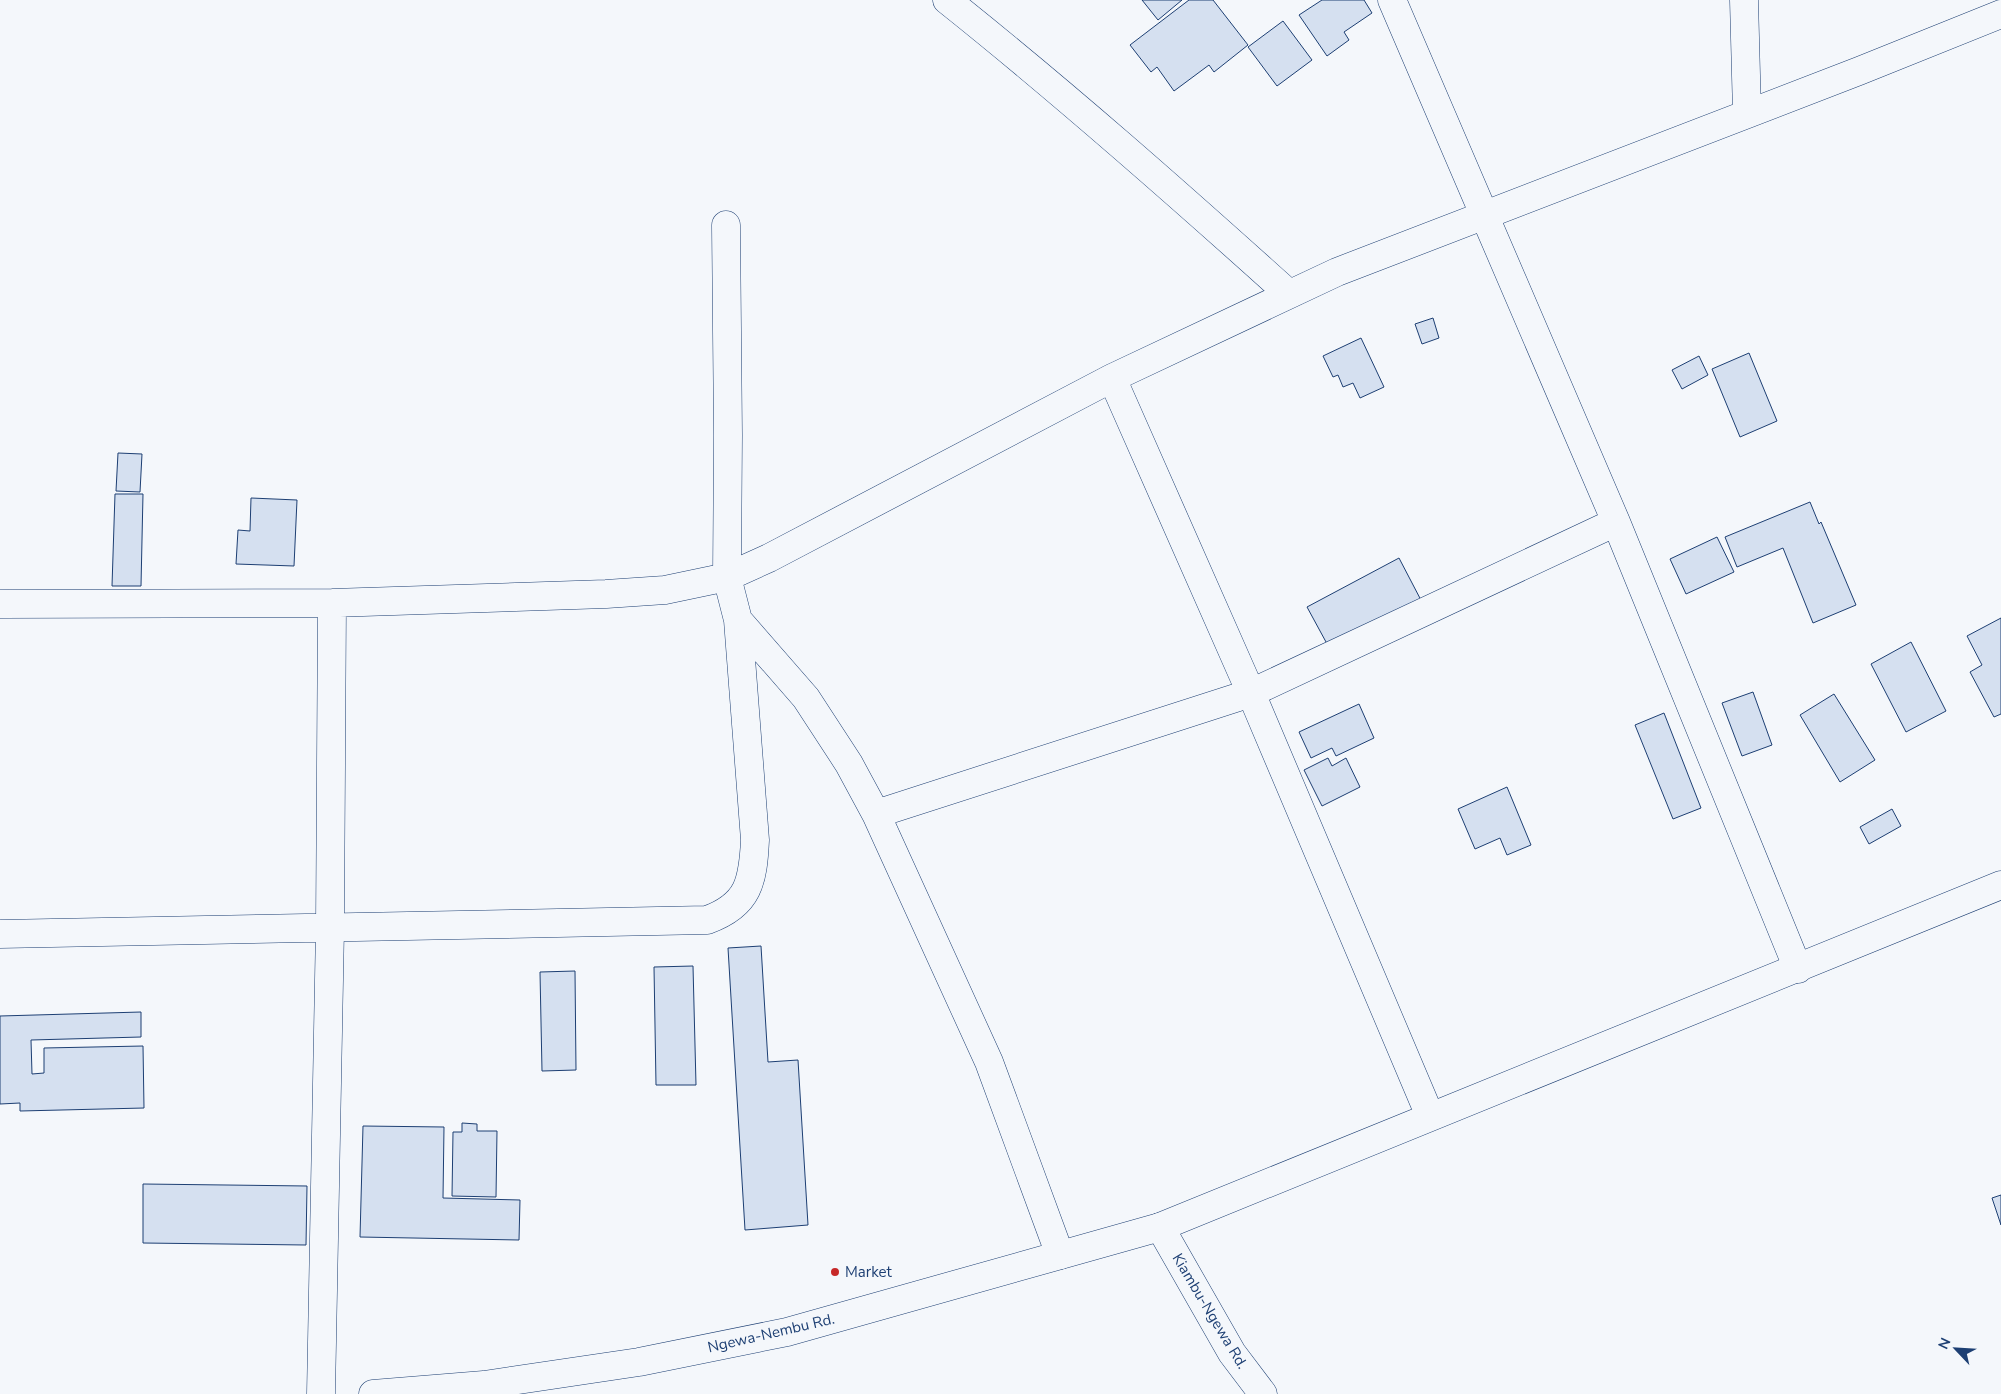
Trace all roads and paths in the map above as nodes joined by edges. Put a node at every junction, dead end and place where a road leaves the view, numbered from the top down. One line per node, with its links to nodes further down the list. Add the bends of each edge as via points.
1 (947, 0): 8 (main road, via 1163,180)
2 (1392, 0): 6 (main road)
3 (1744, 0): 5 (main road)
4 (2001, 14): 5 (main road)
5 (1747, 113): 6 (main road)
6 (1483, 215): 8 (main road); 10 (main road)
7 (726, 225): 11 (main road)
8 (1289, 294): 9 (main road)
9 (1112, 378): 11 (main road); 15 (main road)
10 (1616, 522): 15 (main road); 20 (main road)
11 (727, 578): 12 (main road, via 665,590 606,594); 14 (main road)
12 (332, 603): 13 (main road); 18 (main road)
13 (0, 604)
14 (738, 620): 16 (main road, via 806,698 849,764); 18 (main road, via 755,840 754,869 738,904 708,920)
15 (1251, 693): 16 (main road); 21 (main road)
16 (876, 814): 23 (main road, via 989,1062)
17 (2001, 885): 20 (main road, Ngewa-Nembu Rd.)
18 (330, 928): 19 (main road); 24 (main road)
19 (0, 934)
20 (1798, 968): 21 (main road, Ngewa-Nembu Rd.)
21 (1430, 1116): 22 (main road, Ngewa-Nembu Rd.)
22 (1160, 1226): 23 (main road, Ngewa-Nembu Rd.); 26 (main road, Kiambu-Ngewa Rd., via 1232,1352)
23 (1060, 1255): 25 (main road, Ngewa-Nembu Rd., via 778,1334 639,1362 503,1382)
24 (321, 1394)
25 (374, 1394)
26 (1263, 1394)

